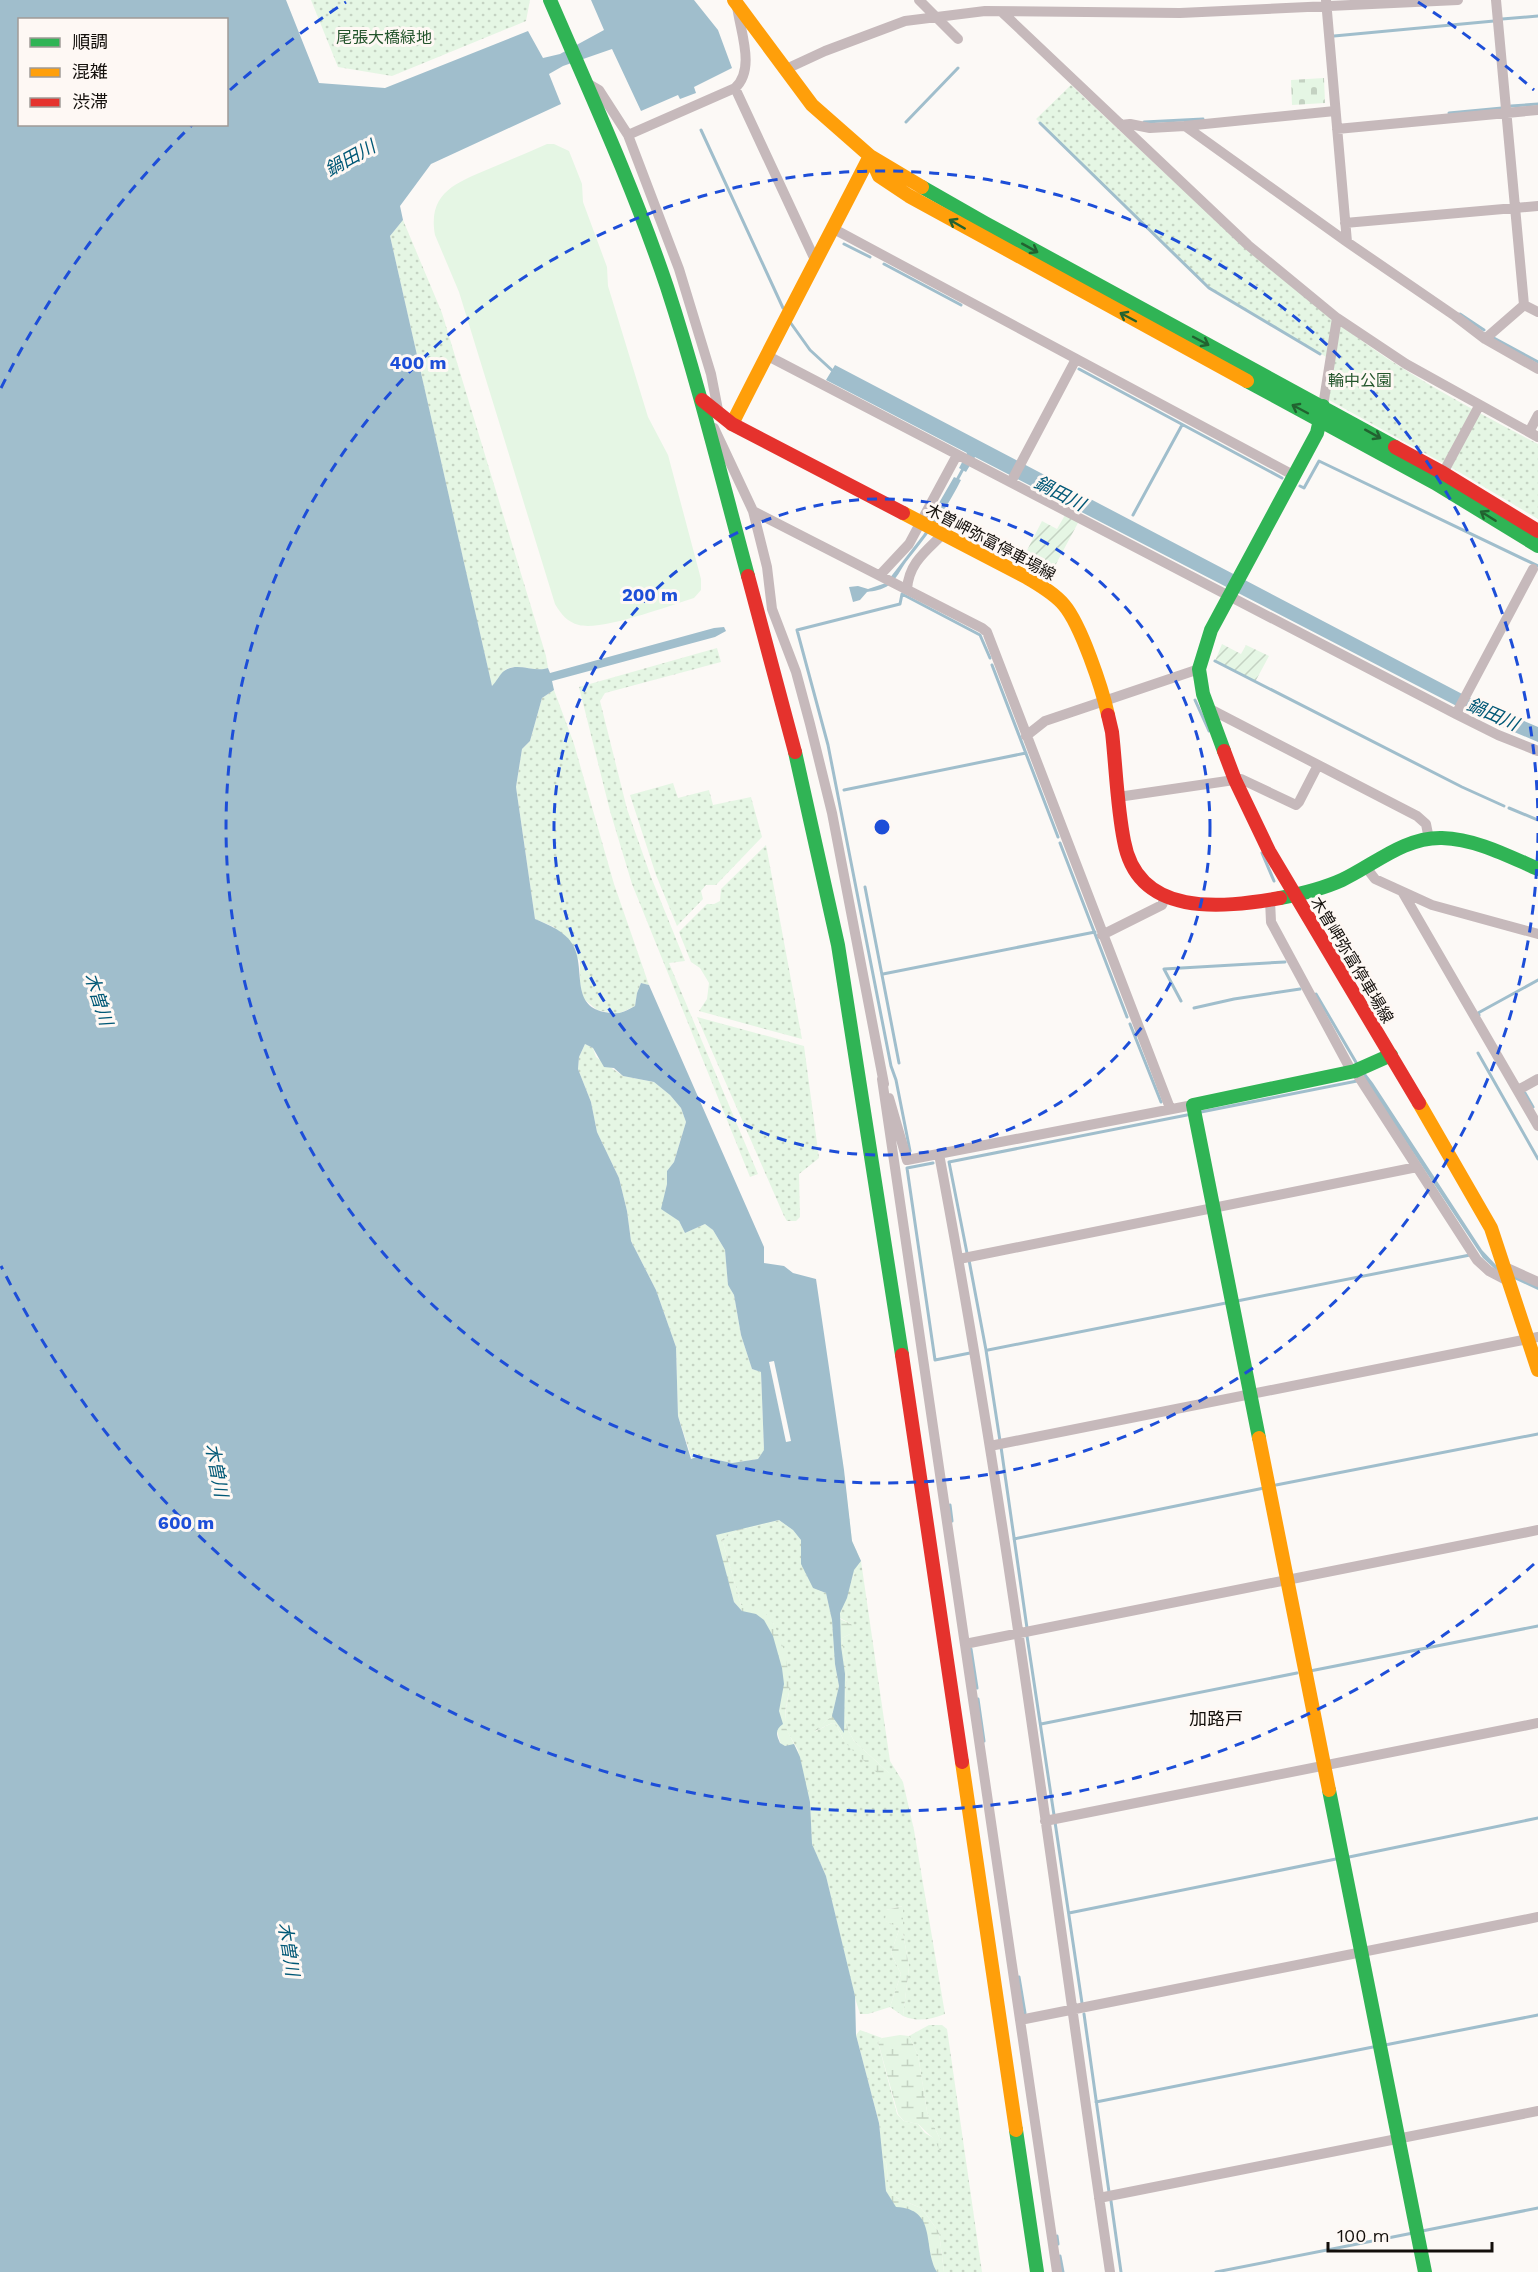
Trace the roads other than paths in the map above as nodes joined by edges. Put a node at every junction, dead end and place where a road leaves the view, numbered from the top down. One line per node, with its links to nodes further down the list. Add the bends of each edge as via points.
1 (550, 0): 11 (street)
2 (919, 0): 8 (street)
3 (1458, 0): 6 (street)
4 (1496, 0): 15 (street)
5 (734, 1): 10 (street); 12 (street, via 746,60 745,75)
6 (1326, 4): 7 (street, via 1180,13); 14 (street)
7 (1003, 13): 8 (street, via 985,11); 16 (street)
8 (938, 19): 9 (street); 10 (street, via 904,21)
9 (958, 39)
10 (784, 70): 20 (street, via 812,105)
11 (587, 83): 19 (street, via 599,90); 34 (street, via 666,285)
12 (735, 88): 19 (street); 26 (street)
13 (1538, 110): 15 (street)
14 (1335, 111): 17 (street); 18 (street)
15 (1507, 112): 18 (street); 22 (street)
16 (1121, 125): 17 (street); 29 (street, via 1248,245)
17 (1185, 126): 25 (street)
18 (1337, 129): 23 (street)
19 (628, 135): 36 (street, via 679,269 711,374)
20 (870, 156): 24 (street); 37 (street, via 879,176 909,196 1093,298)
21 (1538, 206): 22 (street)
22 (1516, 207): 23 (street); 27 (street)
23 (1345, 223): 25 (street)
24 (832, 228): 26 (street); 32 (street)
25 (1347, 242): 30 (street)
26 (816, 261): 31 (street)
27 (1524, 305): 28 (street); 30 (street)
28 (1538, 312)
29 (1337, 318): 35 (street); 37 (street)
30 (1485, 339): 33 (street)
31 (766, 355): 39 (street); 41 (street)
32 (1076, 359): 43 (street); 44 (street)
33 (1538, 369)
34 (702, 400): 36 (street, 木曽岬弥富停車場線); 45 (street); 103 (street, via 791,733 838,945)
35 (1479, 406): 40 (street); 42 (street)
36 (718, 411): 39 (street, 木曽岬弥富停車場線)
37 (1322, 413): 42 (street, one-way to 42); 43 (street, via 1317,433); 48 (street, one-way to 37)
38 (1538, 415): 40 (street)
39 (732, 424): 46 (street, 木曽岬弥富停車場線)
40 (1534, 434)
41 (959, 456): 44 (street); 46 (street)
42 (1443, 473): 47 (street)
43 (1293, 476): 52 (street)
44 (1011, 481): 52 (street)
45 (753, 511): 50 (street); 73 (street, via 767,567 772,609 796,672 832,813)
46 (931, 527): 50 (street, via 901,554); 51 (street, via 908,575); 54 (street, 木曽岬弥富停車場線, via 1045,588 1063,603 1081,636)
47 (1538, 531)
48 (1538, 546)
49 (1533, 568): 56 (street)
50 (887, 579): 51 (street)
51 (907, 589): 57 (street, via 987,632)
52 (1229, 596): 53 (street, via 1205,644); 56 (street)
53 (1199, 669): 54 (street); 55 (street)
54 (1105, 702): 57 (street, via 1045,721); 61 (street, 木曽岬弥富停車場線)
55 (1207, 708): 59 (street); 60 (street)
56 (1457, 711): 58 (street, via 1498,735)
57 (1026, 736): 70 (street)
58 (1538, 751)
59 (1318, 765): 60 (street, via 1296,805 1241,779); 62 (street, via 1417,816 1426,824)
60 (1235, 780): 61 (street); 66 (street)
61 (1118, 797): 67 (street, 木曽岬弥富停車場線, via 1127,857 1144,883)
62 (1429, 839): 63 (street); 64 (street, via 1471,844)
63 (1365, 866): 65 (street, via 1375,879); 66 (street, via 1331,885)
64 (1538, 868)
65 (1403, 893): 69 (street, via 1432,905); 75 (street)
66 (1295, 896): 68 (street, 木曽岬弥富停車場線); 71 (street, 木曽岬弥富停車場線)
67 (1165, 898): 68 (street, 木曽岬弥富停車場線, via 1209,906); 70 (street, via 1161,905)
68 (1270, 900): 72 (street, via 1271,922)
69 (1538, 934)
70 (1102, 935): 77 (street)
71 (1390, 1054): 72 (street); 83 (street, 木曽岬弥富停車場線, via 1484,1215)
72 (1353, 1072): 76 (street); 80 (street)
73 (882, 1079): 79 (street, via 907,1160); 92 (street)
74 (1538, 1079): 75 (street)
75 (1518, 1090): 78 (street)
76 (1193, 1105): 77 (street); 81 (street)
77 (1170, 1108): 79 (street)
78 (1538, 1126)
79 (939, 1154): 82 (street)
80 (1417, 1167): 81 (street); 83 (street, via 1477,1260 1489,1271)
81 (1212, 1208): 82 (street); 87 (street)
82 (959, 1259): 88 (street)
83 (1507, 1274): 84 (street); 85 (street, 木曽岬弥富停車場線)
84 (1538, 1282)
85 (1533, 1338): 86 (street, 木曽岬弥富停車場線); 87 (street)
86 (1538, 1370)
87 (1251, 1395): 88 (street); 90 (street)
88 (990, 1446): 91 (street)
89 (1538, 1530): 90 (street)
90 (1286, 1580): 91 (street); 94 (street)
91 (1018, 1634): 92 (street); 95 (street)
92 (965, 1644): 99 (street)
93 (1538, 1723): 94 (street)
94 (1324, 1766): 95 (street); 97 (street)
95 (1045, 1821): 98 (street)
96 (1538, 1917): 97 (street)
97 (1360, 1953): 98 (street); 101 (street)
98 (1072, 2011): 99 (street); 102 (street)
99 (1020, 2020): 104 (street)
100 (1538, 2111): 101 (street)
101 (1398, 2139): 102 (street); 106 (street)
102 (1100, 2198): 105 (street)
103 (1037, 2272)
104 (1057, 2272)
105 (1110, 2272)
106 (1425, 2272)

